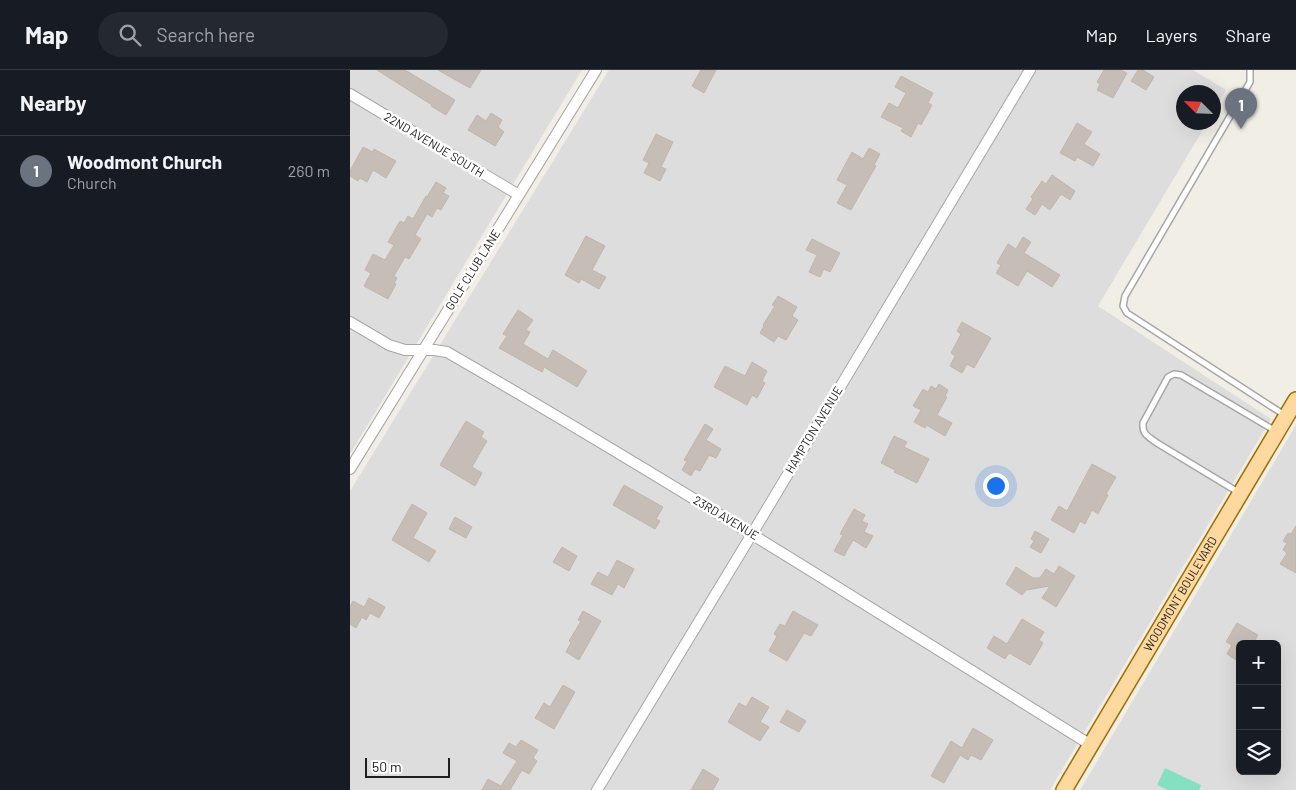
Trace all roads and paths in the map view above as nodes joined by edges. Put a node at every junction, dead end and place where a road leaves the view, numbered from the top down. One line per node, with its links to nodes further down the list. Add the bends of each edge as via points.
1 (596, 70): 5 (street, GOLF CLUB LANE)
2 (1030, 70): 13 (street, HAMPTON AVENUE)
3 (1250, 70): 9 (lane, via 1250,82 1125,296 1123,306 1127,313)
4 (350, 94): 5 (street, 22ND AVENUE SOUTH)
5 (519, 195): 7 (street, GOLF CLUB LANE)
6 (350, 322): 7 (street, 23RD AVENUE, via 389,345 405,350)
7 (422, 350): 11 (street, GOLF CLUB LANE); 13 (street, 23RD AVENUE, via 447,352)
8 (1296, 400): 9 (main road, WOODMONT BOULEVARD)
9 (1286, 416): 10 (main road, WOODMONT BOULEVARD)
10 (1277, 432): 12 (main road, WOODMONT BOULEVARD); 12 (lane, via 1181,375 1168,377 1143,423 1145,435)
11 (350, 470)
12 (1240, 493): 14 (main road, WOODMONT BOULEVARD)
13 (752, 534): 14 (street, 23RD AVENUE); 15 (street, HAMPTON AVENUE)
14 (1091, 745): 16 (main road, WOODMONT BOULEVARD)
15 (597, 790)
16 (1064, 790)

